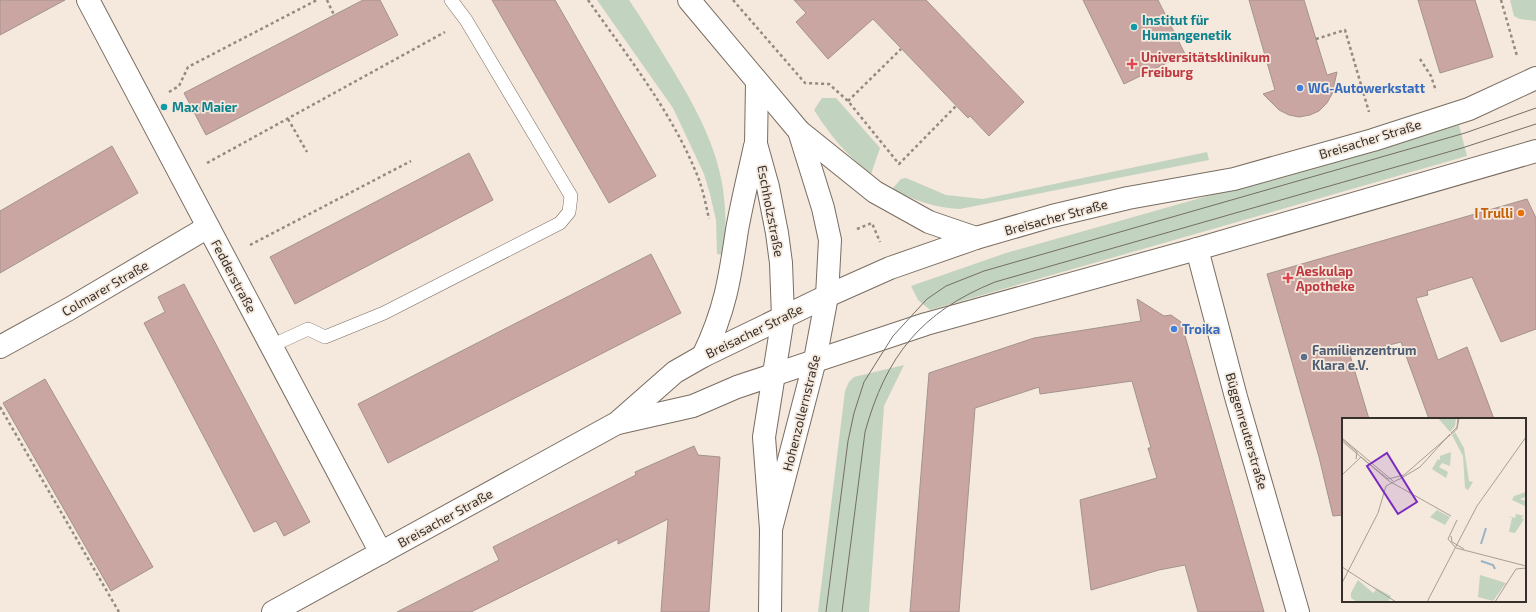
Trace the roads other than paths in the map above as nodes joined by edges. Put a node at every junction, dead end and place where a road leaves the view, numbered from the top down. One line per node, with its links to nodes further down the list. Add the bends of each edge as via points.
1 (88, 0): 9 (main road, Fedderstraße)
2 (451, 0): 14 (lane, via 466,20 571,196 569,212 560,223 384,313 325,337 308,329)
3 (689, 0): 5 (main road, via 746,66)
4 (1533, 82): 10 (main road, Breisacher Straße, via 1469,109 1373,140 1234,179 1128,198)
5 (757, 83): 6 (main road); 7 (main road, Eschholzstraße)
6 (799, 131): 10 (main road, via 875,192 929,222); 12 (main road, via 823,208 830,240)
7 (756, 144): 13 (main road, Eschholzstraße, via 768,187 781,263); 16 (main road, via 721,316)
8 (1536, 151): 11 (main road, Breisacher Straße)
9 (208, 227): 14 (main road, Fedderstraße); 15 (main road, Colmarer Straße)
10 (976, 238): 12 (main road, Breisacher Straße, via 890,268)
11 (1197, 249): 17 (main road, Breisacher Straße, via 926,324); 24 (main road, Büggenreuterstraße, via 1236,397)
12 (827, 296): 13 (main road, Breisacher Straße); 17 (main road, Hohenzollernstraße)
13 (783, 317): 16 (main road, Breisacher Straße); 18 (main road, Hohenzollernstraße)
14 (271, 346): 21 (main road, Fedderstraße)
15 (0, 347)
16 (703, 356): 19 (main road, Breisacher Straße, via 675,372)
17 (815, 360): 18 (main road, Breisacher Straße); 20 (main road, Hohenzollernstraße)
18 (773, 374): 19 (main road, Breisacher Straße, via 736,386 693,406); 20 (main road, Hohenzollernstraße, via 764,437)
19 (616, 423): 21 (main road, Breisacher Straße)
20 (771, 529): 23 (main road, Hohenzollernstraße)
21 (381, 553): 22 (main road, Breisacher Straße)
22 (273, 612)
23 (770, 612)
24 (1298, 612)

